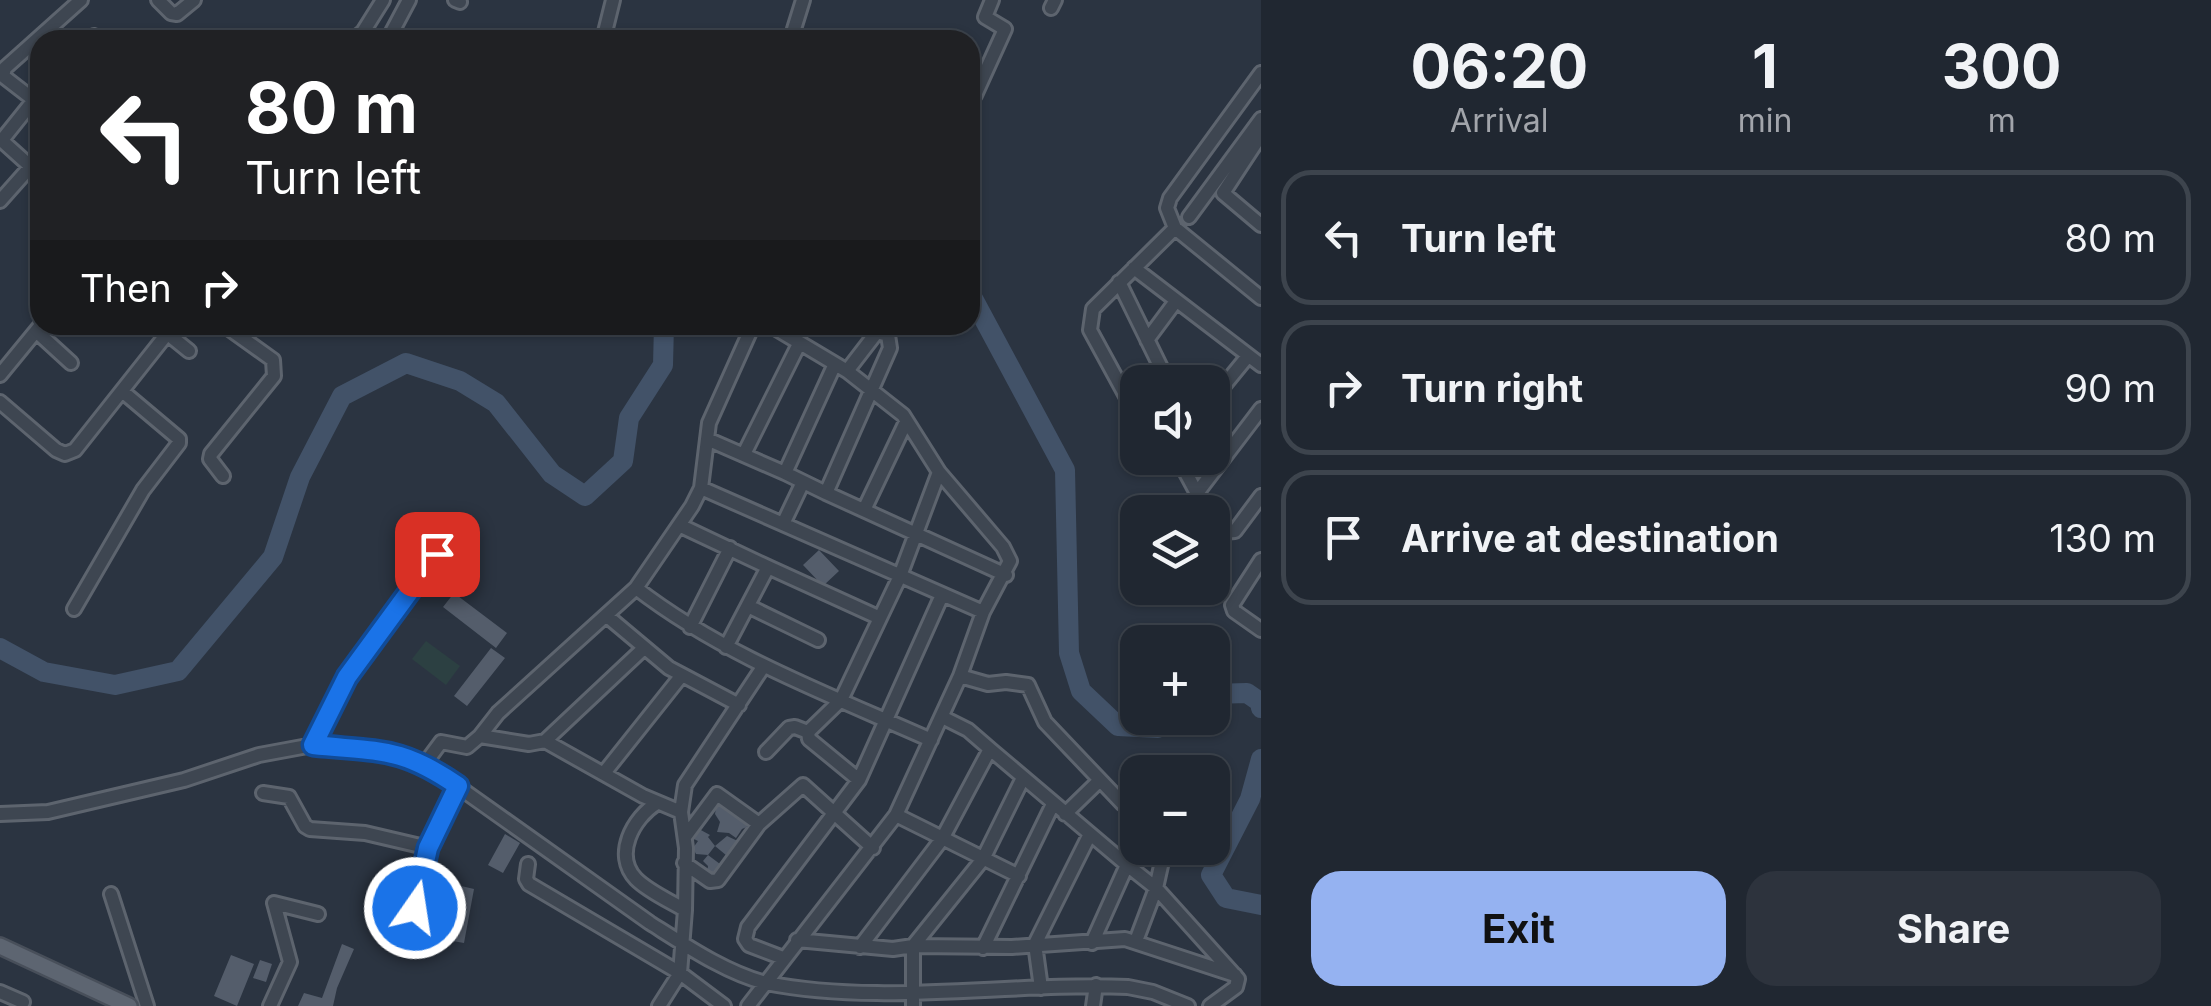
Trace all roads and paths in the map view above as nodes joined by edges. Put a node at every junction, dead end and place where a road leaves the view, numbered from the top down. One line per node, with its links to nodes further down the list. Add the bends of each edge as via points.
1 (81, 0): 10 (street)
2 (158, 0): 3 (street, via 177,14)
3 (194, 0)
4 (383, 0): 11 (street)
5 (410, 0): 12 (street)
6 (612, 0): 13 (street)
7 (803, 0): 9 (street)
8 (992, 0): 16 (street, via 985,17 1005,30)
9 (794, 29)
10 (47, 30)
11 (363, 30)
12 (393, 30)
13 (605, 30)
14 (30, 45): 17 (street, via 3,76)
15 (1261, 73): 27 (street, via 1170,198)
16 (980, 84)
17 (30, 97)
18 (30, 109): 21 (street)
19 (1261, 119): 25 (street)
20 (1261, 135): 26 (street, via 1222,193)
21 (1, 139): 22 (street)
22 (30, 158)
23 (30, 166): 24 (street)
24 (0, 201)
25 (1189, 217)
26 (1261, 224)
27 (1174, 228): 28 (street); 30 (street)
28 (1134, 268): 29 (street); 31 (street)
29 (1119, 282): 41 (street); 51 (street, via 1093,309 1089,325)
30 (1261, 298)
31 (1176, 301): 41 (street); 44 (street)
32 (33, 335): 49 (street)
33 (45, 335): 45 (street)
34 (166, 335): 53 (street)
35 (176, 335): 43 (street)
36 (248, 335): 62 (street, via 273,360 274,376 211,454)
37 (749, 335): 57 (street)
38 (785, 335): 42 (street)
39 (873, 335): 48 (street)
40 (885, 335): 52 (street, via 890,348)
41 (1148, 340): 46 (street)
42 (799, 344): 48 (street); 58 (street)
43 (189, 351)
44 (1248, 356): 47 (street); 50 (street)
45 (71, 363)
46 (1160, 365)
47 (1261, 365)
48 (841, 369): 52 (street); 60 (street)
49 (0, 375)
50 (1230, 378)
51 (1120, 384)
52 (873, 390): 56 (street); 65 (street)
53 (122, 391): 54 (street, via 65,454); 82 (street, via 179,443)
54 (0, 402)
55 (1261, 409): 66 (street)
56 (906, 422): 59 (street); 68 (street)
57 (707, 439): 58 (street); 64 (street)
58 (744, 454): 60 (street)
59 (939, 472): 73 (street); 77 (street, via 1008,554)
60 (785, 473): 63 (street)
61 (1188, 475): 66 (street)
62 (223, 476)
63 (803, 482): 65 (street); 69 (street)
64 (701, 488): 69 (street); 70 (street)
65 (826, 493): 68 (street)
66 (1198, 493)
67 (1261, 496): 72 (street)
68 (864, 510): 73 (street)
69 (783, 524): 78 (street)
70 (679, 526): 74 (street); 79 (street)
71 (457, 528): 102 (street, via 347,677)
72 (1230, 531)
73 (918, 536): 77 (street); 78 (street)
74 (730, 548): 76 (street); 86 (street)
75 (1261, 560): 87 (street, via 1232,605)
76 (768, 567): 81 (street); 85 (street)
77 (1006, 575): 83 (street)
78 (900, 576): 80 (street); 85 (street)
79 (636, 588): 84 (street); 86 (street)
80 (942, 596): 83 (street); 97 (street)
81 (748, 606): 88 (street); 89 (street)
82 (74, 609)
83 (984, 612): 93 (street)
84 (607, 616): 90 (street); 99 (street, via 498,712)
85 (880, 618): 94 (street)
86 (690, 627): 89 (street)
87 (1261, 630)
88 (818, 640)
89 (726, 647): 91 (street)
90 (643, 649): 92 (street); 100 (street)
91 (763, 666): 94 (street); 95 (street)
92 (682, 675): 95 (street); 106 (street)
93 (960, 676): 96 (street); 109 (street, via 1028,685 1045,722)
94 (841, 700): 97 (street); 98 (street)
95 (740, 705): 115 (street, via 691,773)
96 (942, 717): 101 (street); 103 (street)
97 (887, 720): 101 (street); 108 (street)
98 (808, 732): 104 (street, via 789,728); 108 (street)
99 (480, 736): 100 (street); 105 (street, via 467,746 441,742)
100 (545, 740): 106 (street)
101 (931, 740): 119 (street)
102 (313, 745): 105 (street, via 390,751); 117 (street, via 48,812)
103 (990, 748): 107 (street); 123 (street)
104 (766, 752)
105 (424, 765): 110 (street)
106 (604, 773): 113 (street)
107 (1023, 778): 114 (street); 126 (street)
108 (858, 780): 116 (street)
109 (1100, 780): 112 (street); 118 (street)
110 (458, 786): 124 (street); 141 (street)
111 (263, 793): 124 (street, via 290,797 310,829)
112 (1120, 801)
113 (657, 803): 115 (street); 135 (street, via 627,838 626,857 638,881)
114 (1053, 804): 118 (street); 132 (street)
115 (681, 812): 122 (street)
116 (836, 813): 120 (street, via 803,785); 125 (street); 147 (street, via 746,933 750,945)
117 (0, 814)
118 (1065, 814): 121 (street)
119 (896, 815): 123 (street); 125 (street)
120 (759, 824): 122 (street, via 717,794); 128 (street, via 714,882)
121 (1090, 834): 127 (street); 142 (street)
122 (685, 837): 128 (street)
123 (942, 838): 126 (street); 145 (street)
124 (428, 848): 137 (street)
125 (873, 848): 138 (street)
126 (983, 859): 132 (street); 144 (street)
127 (1120, 859)
128 (684, 863): 135 (street)
129 (528, 864): 148 (street, via 529,884)
130 (1127, 865): 133 (street); 140 (street)
131 (1161, 865): 133 (street)
132 (1019, 876): 146 (street)
133 (1156, 888): 139 (street); 149 (street)
134 (111, 894): 158 (street)
135 (686, 910): 141 (street)
136 (318, 914): 159 (street, via 274,902 290,962)
137 (407, 940)
138 (797, 940): 145 (street); 147 (street)
139 (1136, 940): 140 (street); 149 (street)
140 (1092, 943): 142 (street)
141 (684, 944): 148 (street); 150 (street)
142 (1034, 944): 146 (street); 152 (street)
143 (0, 946): 157 (main road)
144 (913, 946): 145 (street); 146 (street); 154 (street)
145 (860, 948)
146 (983, 948)
147 (784, 958): 150 (street)
148 (680, 973): 160 (street); 161 (street)
149 (1235, 975): 164 (street, via 1236,987)
150 (765, 983): 154 (street); 162 (street)
151 (1096, 985): 152 (street); 156 (street, via 1140,989); 163 (street)
152 (1041, 988): 154 (street)
153 (0, 992): 155 (street)
154 (913, 1000)
155 (23, 1002)
156 (1183, 1005)
157 (129, 1006)
158 (147, 1006)
159 (270, 1006)
160 (659, 1006)
161 (724, 1006)
162 (748, 1006)
163 (1093, 1006)
164 (1210, 1006)

